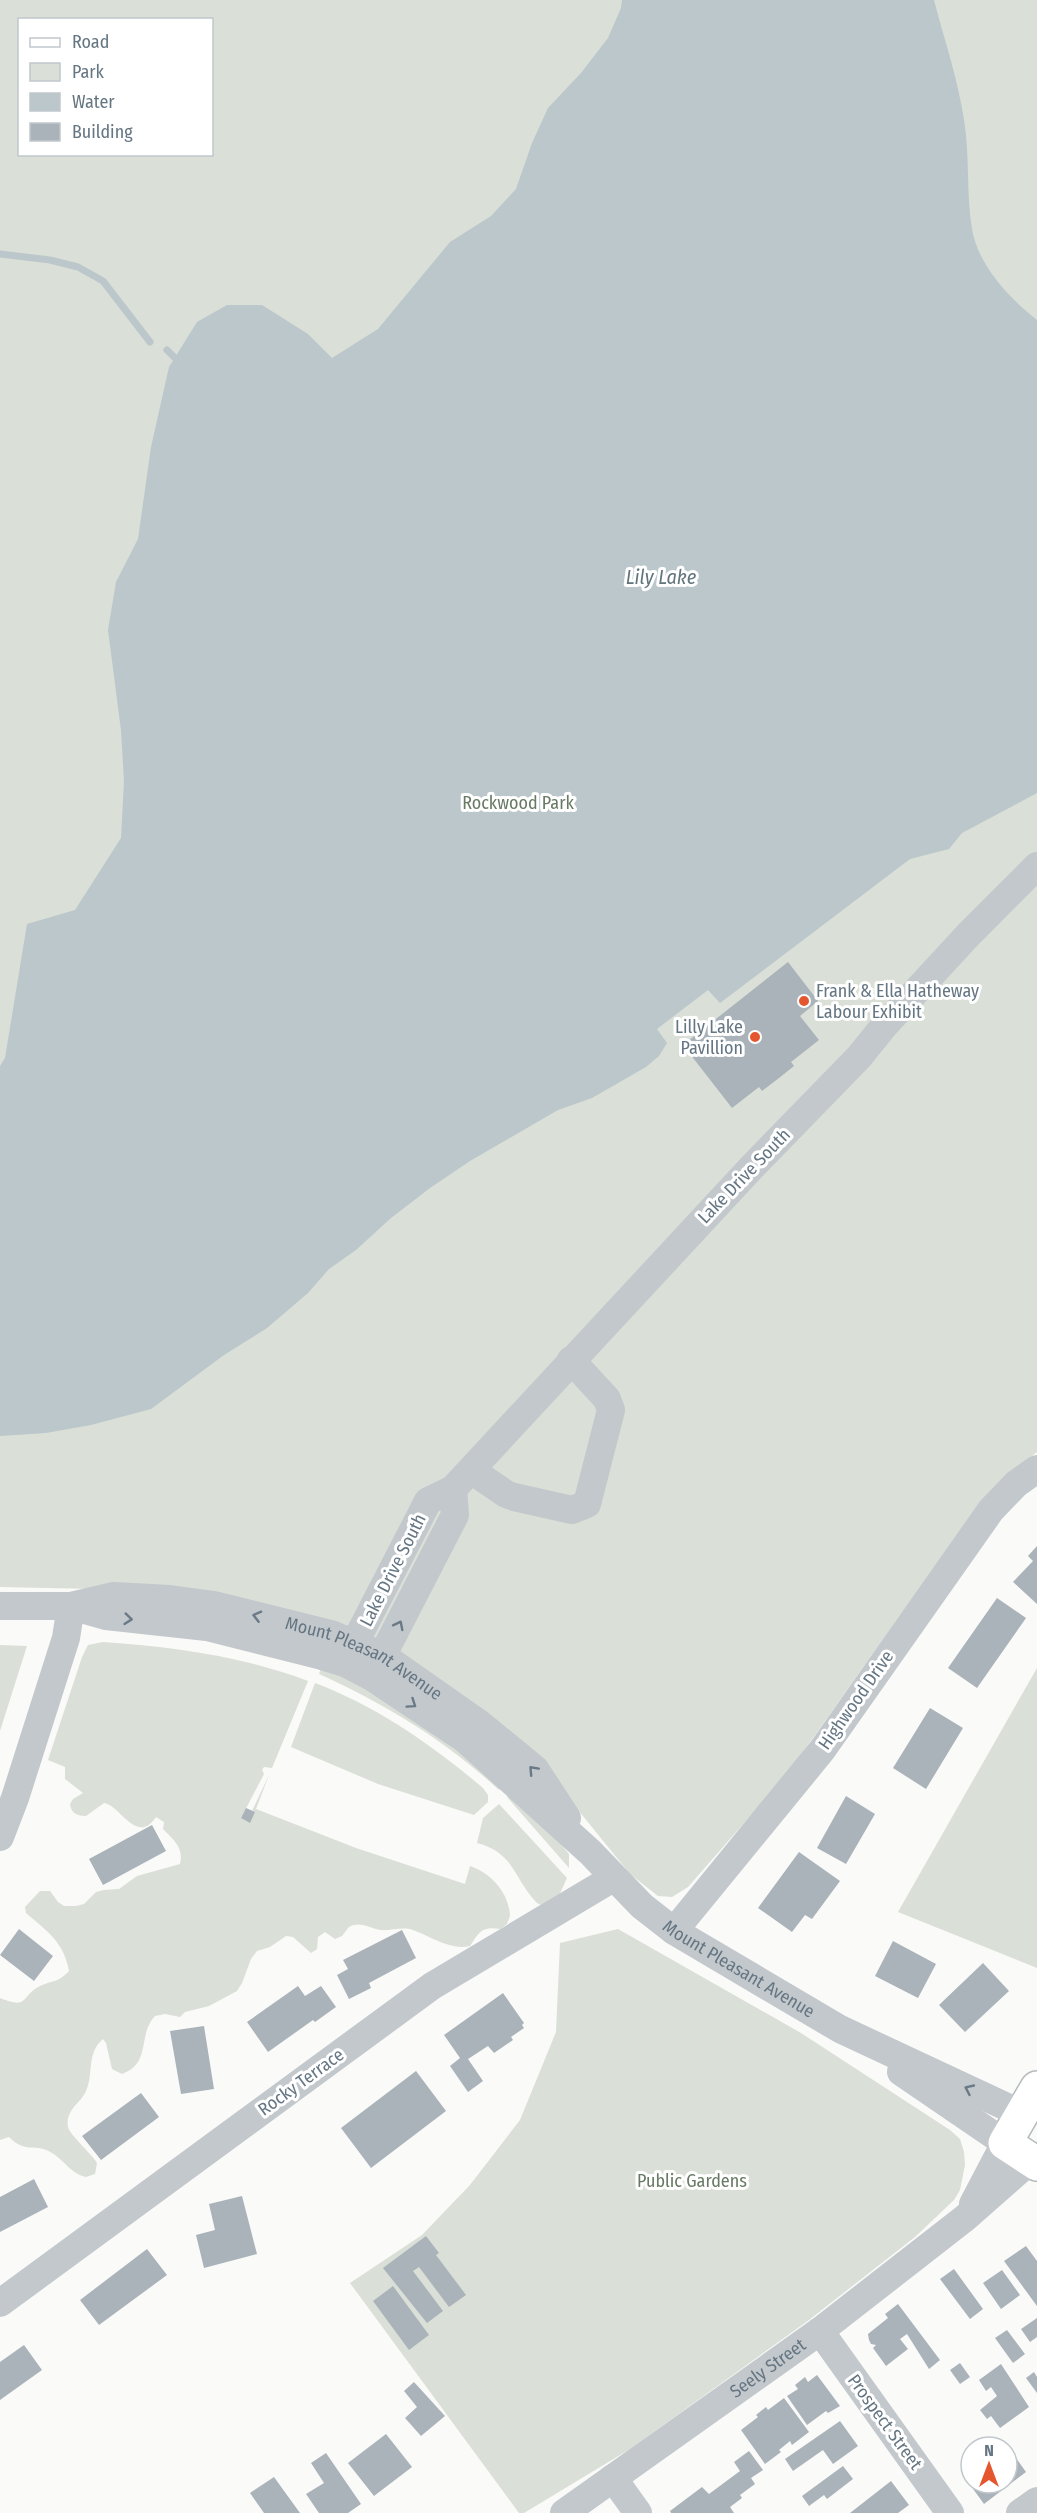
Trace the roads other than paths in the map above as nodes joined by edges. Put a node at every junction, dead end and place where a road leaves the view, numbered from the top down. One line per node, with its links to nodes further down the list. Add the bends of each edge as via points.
1 (1037, 866): 2 (street, Lake Drive South)
2 (571, 1360): 4 (street, Lake Drive South); 4 (street, via 607,1399 611,1410 587,1504 572,1510 514,1497)
3 (1037, 1469): 11 (street, Highwood Drive, via 1016,1484 992,1510 822,1750)
4 (462, 1479): 7 (street, Lake Drive South, via 428,1501); 8 (street, Lake Drive South, one-way to 4, via 455,1515)
5 (0, 1606): 6 (street, Mount Pleasant Avenue)
6 (71, 1606): 7 (street, Mount Pleasant Avenue, via 114,1596 170,1599 225,1608 331,1634); 9 (street, via 66,1638)
7 (350, 1653): 8 (street, Mount Pleasant Avenue)
8 (377, 1667): 10 (street, Mount Pleasant Avenue, via 480,1724 535,1769 590,1852)
9 (0, 1838)
10 (613, 1878): 11 (street, Mount Pleasant Avenue); 15 (street, Rocky Terrace, via 432,1986)
11 (674, 1931): 12 (street, Mount Pleasant Avenue)
12 (840, 2029): 13 (street, Mount Pleasant Avenue, one-way to 12); 14 (street, Mount Pleasant Avenue)
13 (1032, 2108): 14 (main road, Seely Street)
14 (1027, 2155): 16 (street, Seely Street, via 967,2216)
15 (0, 2303)
16 (820, 2331): 17 (street, Seely Street); 21 (street, Prospect Street)
17 (613, 2478): 19 (street, Seely Street); 20 (street)
18 (1037, 2501): 22 (street)
19 (564, 2513)
20 (638, 2513)
21 (950, 2513)
22 (1020, 2513)

